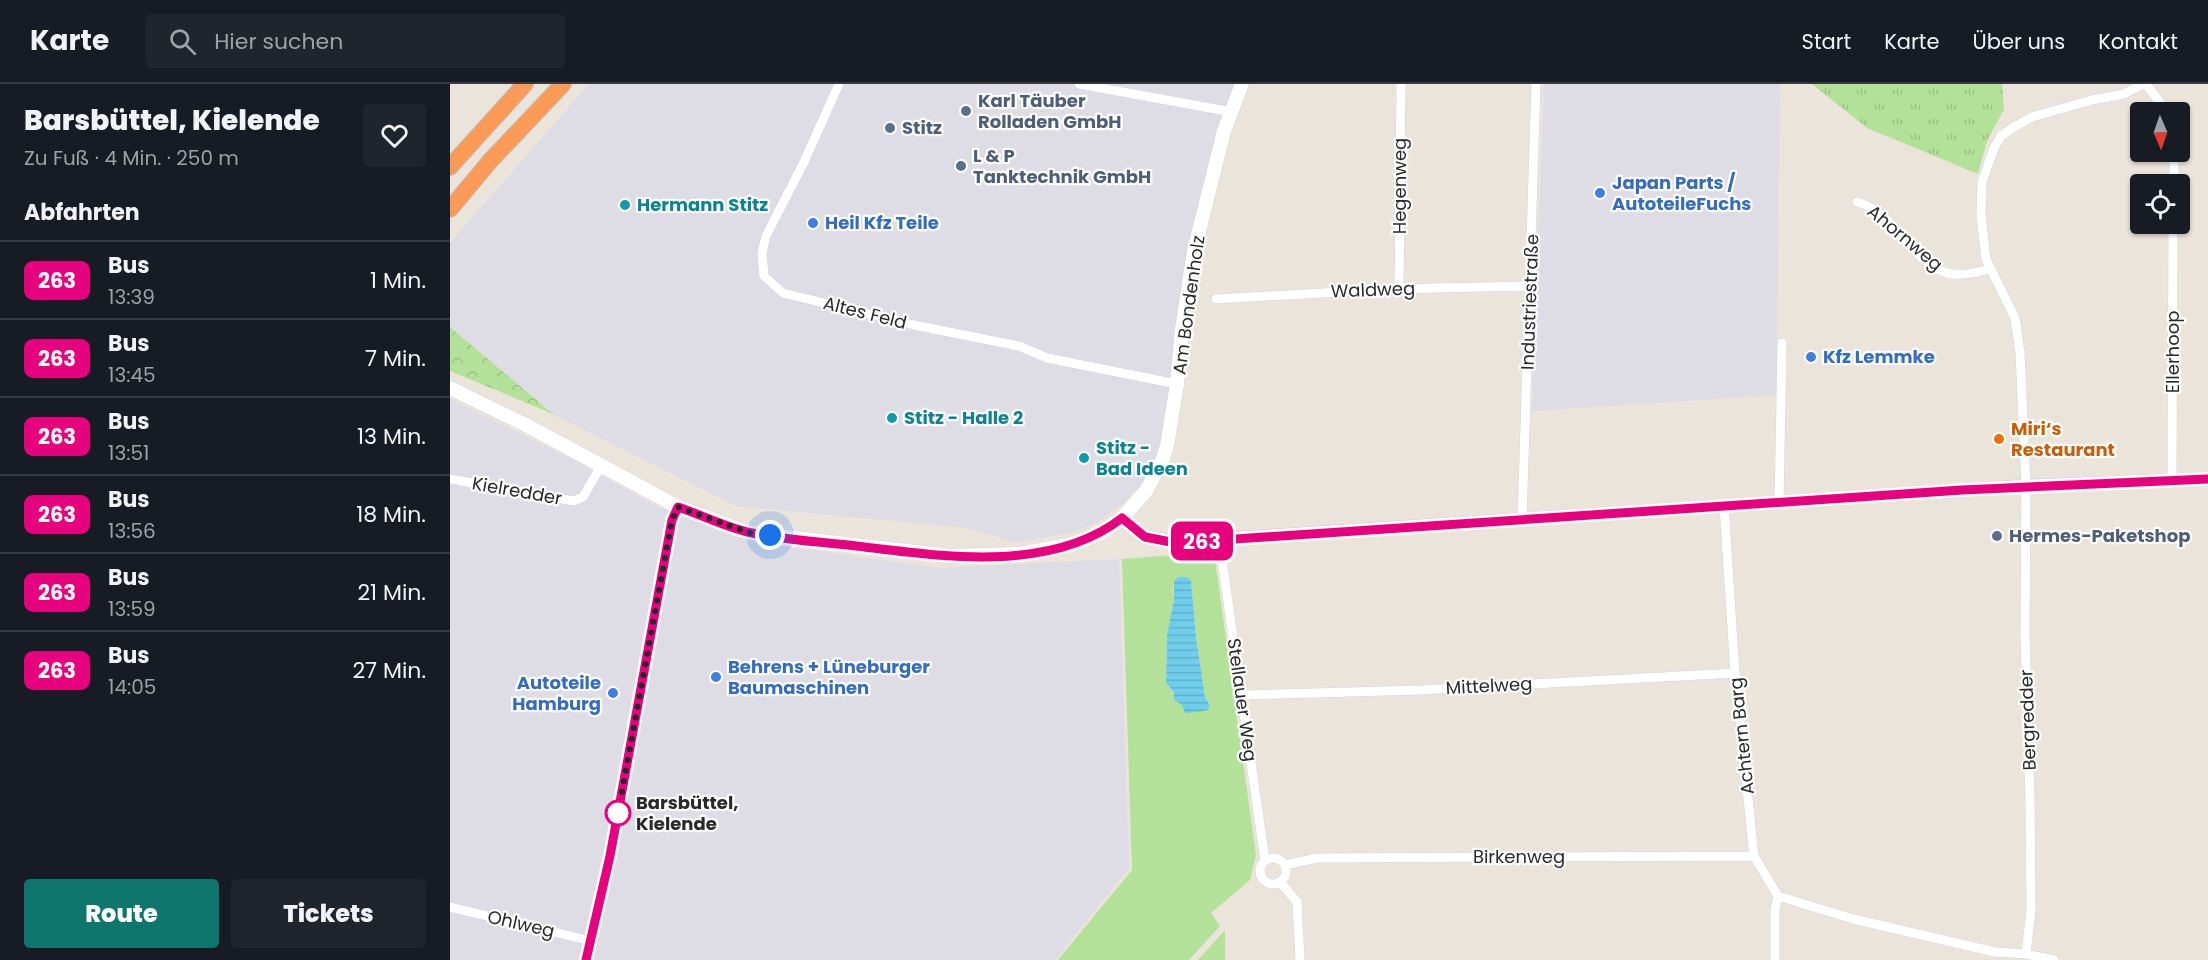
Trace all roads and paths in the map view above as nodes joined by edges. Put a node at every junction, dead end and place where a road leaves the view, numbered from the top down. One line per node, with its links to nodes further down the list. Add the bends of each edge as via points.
1 (525, 84): 11 (highway)
2 (563, 84): 13 (highway)
3 (839, 84): 20 (street, Altes Feld, via 766,236 762,253 764,276 783,293 1018,346 1047,358)
4 (1079, 84): 10 (street)
5 (1242, 84): 10 (main road, Am Bondenholz)
6 (1401, 84): 17 (street, Hegenweg)
7 (1536, 84): 16 (street, Industriestraße)
8 (2144, 84): 9 (street); 15 (street, Bergredder, via 2124,94 2032,117 2001,136 1983,182 1983,244)
9 (2159, 102)
10 (1232, 112): 20 (main road, Am Bondenholz, via 1194,251)
11 (450, 167)
12 (1857, 202): 15 (street, Ahornweg, via 1881,214 1931,265 1947,273 1961,274)
13 (450, 209)
14 (2174, 234): 25 (street, Ellerhoop)
15 (1989, 269): 26 (street, Bergredder, via 2015,318)
16 (1531, 286): 17 (street, Waldweg); 31 (street, Industriestraße)
17 (1399, 289): 18 (street, Waldweg)
18 (1216, 298)
19 (1782, 343): 27 (street)
20 (1177, 384): 30 (main road, Am Bondenholz, via 1162,461 1146,491)
21 (450, 388): 22 (main road, Am Bondenholz)
22 (601, 466): 23 (street, Kielredder, via 584,497 574,501); 29 (main road, Am Bondenholz)
23 (450, 478)
24 (2208, 479): 25 (street)
25 (2172, 481): 26 (street)
26 (2026, 486): 27 (street); 42 (street, Bergredder, via 2031,898)
27 (1779, 504): 28 (street)
28 (1724, 506): 31 (street); 33 (street, Achtern Barg)
29 (678, 507): 30 (main road, Am Bondenholz, via 750,533 950,556 1010,555 1060,548 1101,533); 41 (street, via 672,520)
30 (1122, 518): 32 (street, via 1145,537 1176,543)
31 (1522, 520): 32 (street)
32 (1220, 539): 34 (street, Stellauer Weg)
33 (1735, 673): 34 (street, Mittelweg, via 1422,690); 35 (street, Achtern Barg)
34 (1243, 695): 36 (street, Stellauer Weg)
35 (1754, 856): 37 (street, Birkenweg, via 1324,857); 39 (street, Achtern Barg)
36 (1265, 860): 37 (street, via 1280,859); 38 (street, Stellauer Weg, via 1260,867 1264,881)
37 (1285, 865): 38 (street, via 1286,875)
38 (1280, 882): 45 (street, via 1297,902)
39 (1778, 896): 43 (street); 46 (street)
40 (450, 907): 41 (street, Ohlweg)
41 (591, 941): 44 (street)
42 (2026, 954): 43 (street); 47 (street)
43 (1993, 956)
44 (586, 960)
45 (1300, 960)
46 (1775, 960)
47 (2054, 960)

